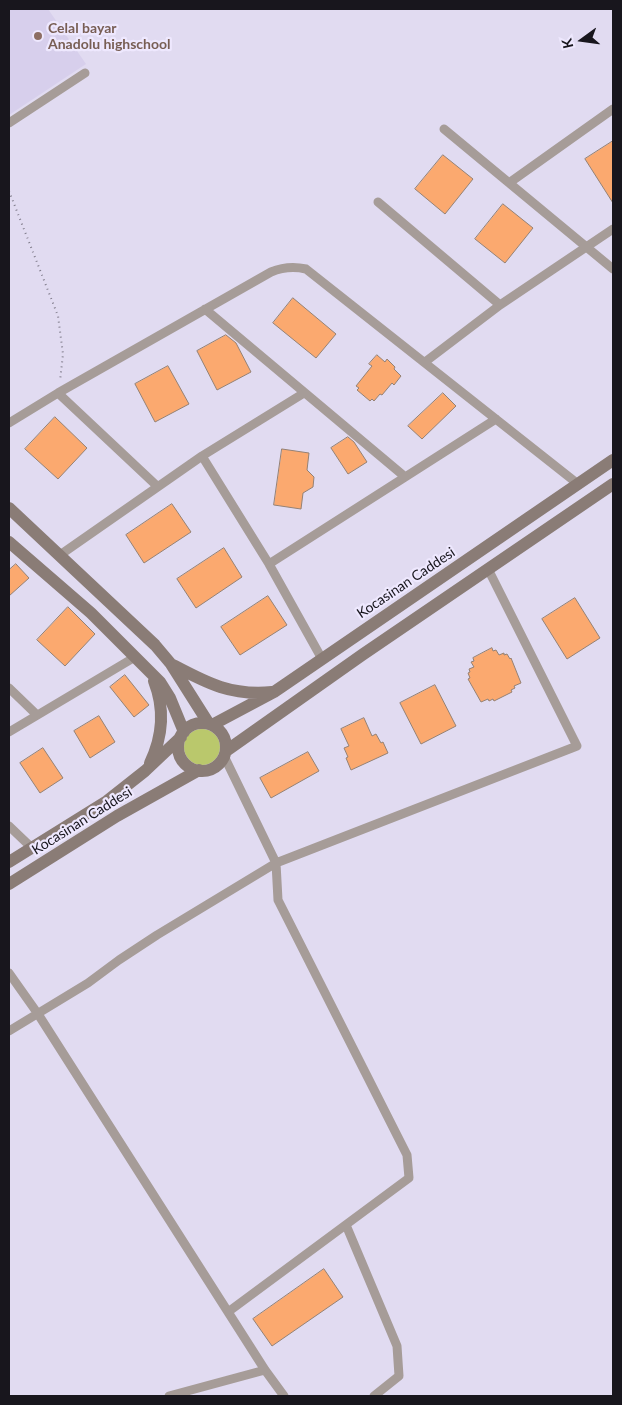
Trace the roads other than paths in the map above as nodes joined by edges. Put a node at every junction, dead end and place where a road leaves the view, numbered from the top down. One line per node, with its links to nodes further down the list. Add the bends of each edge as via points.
1 (84, 72): 3 (street)
2 (613, 109): 5 (street)
3 (9, 123)
4 (444, 129): 5 (street)
5 (509, 183): 8 (street)
6 (378, 202): 10 (street)
7 (613, 229): 8 (street)
8 (587, 247): 9 (street); 10 (street)
9 (613, 269)
10 (500, 305): 12 (street)
11 (205, 309): 12 (street, via 271,272 286,267 306,269); 13 (street); 14 (street)
12 (425, 362): 15 (street)
13 (58, 393): 16 (street); 22 (street)
14 (304, 393): 17 (street); 19 (street)
15 (496, 419): 19 (street); 20 (street)
16 (9, 423)
17 (202, 456): 22 (street); 26 (street)
18 (613, 460): 20 (main road, Kocasinan Caddesi)
19 (404, 476): 26 (street)
20 (578, 484): 29 (main road, Kocasinan Caddesi)
21 (613, 484): 27 (main road)
22 (157, 486): 25 (street)
23 (9, 508): 25 (main road)
24 (9, 542): 28 (main road, via 91,613)
25 (60, 555): 30 (main road)
26 (268, 564): 29 (street)
27 (488, 569): 38 (main road); 44 (street, via 576,746)
28 (135, 657): 31 (main road); 34 (street)
29 (322, 659): 33 (main road, Kocasinan Caddesi)
30 (171, 664): 33 (main road, via 223,689); 35 (main road)
31 (150, 672): 37 (main road, via 166,690); 40 (main road, via 159,695 162,726 158,745)
32 (9, 688): 34 (street)
33 (274, 692): 35 (main road, Kocasinan Caddesi)
34 (37, 716): 36 (street)
35 (211, 725): 37 (main road, via 194,724); 38 (main road, via 222,733)
36 (9, 732)
37 (182, 734): 39 (main road, via 180,755 187,765); 40 (main road, Kocasinan Caddesi)
38 (225, 754): 39 (main road, via 211,769); 44 (street)
39 (198, 770): 45 (main road, Kocasinan Caddesi)
40 (145, 771): 42 (main road, Kocasinan Caddesi, via 107,801)
41 (9, 826): 42 (street)
42 (32, 848): 43 (main road, Kocasinan Caddesi)
43 (9, 862)
44 (276, 863): 47 (street, via 157,934); 49 (street, via 278,900 407,1155 409,1178)
45 (9, 884)
46 (9, 973): 47 (street)
47 (38, 1014): 48 (street); 50 (street)
48 (9, 1031)
49 (346, 1225): 50 (street); 54 (street, via 397,1346 399,1376)
50 (228, 1312): 51 (street)
51 (265, 1370): 52 (street); 53 (street)
52 (169, 1396)
53 (284, 1396)
54 (374, 1396)

